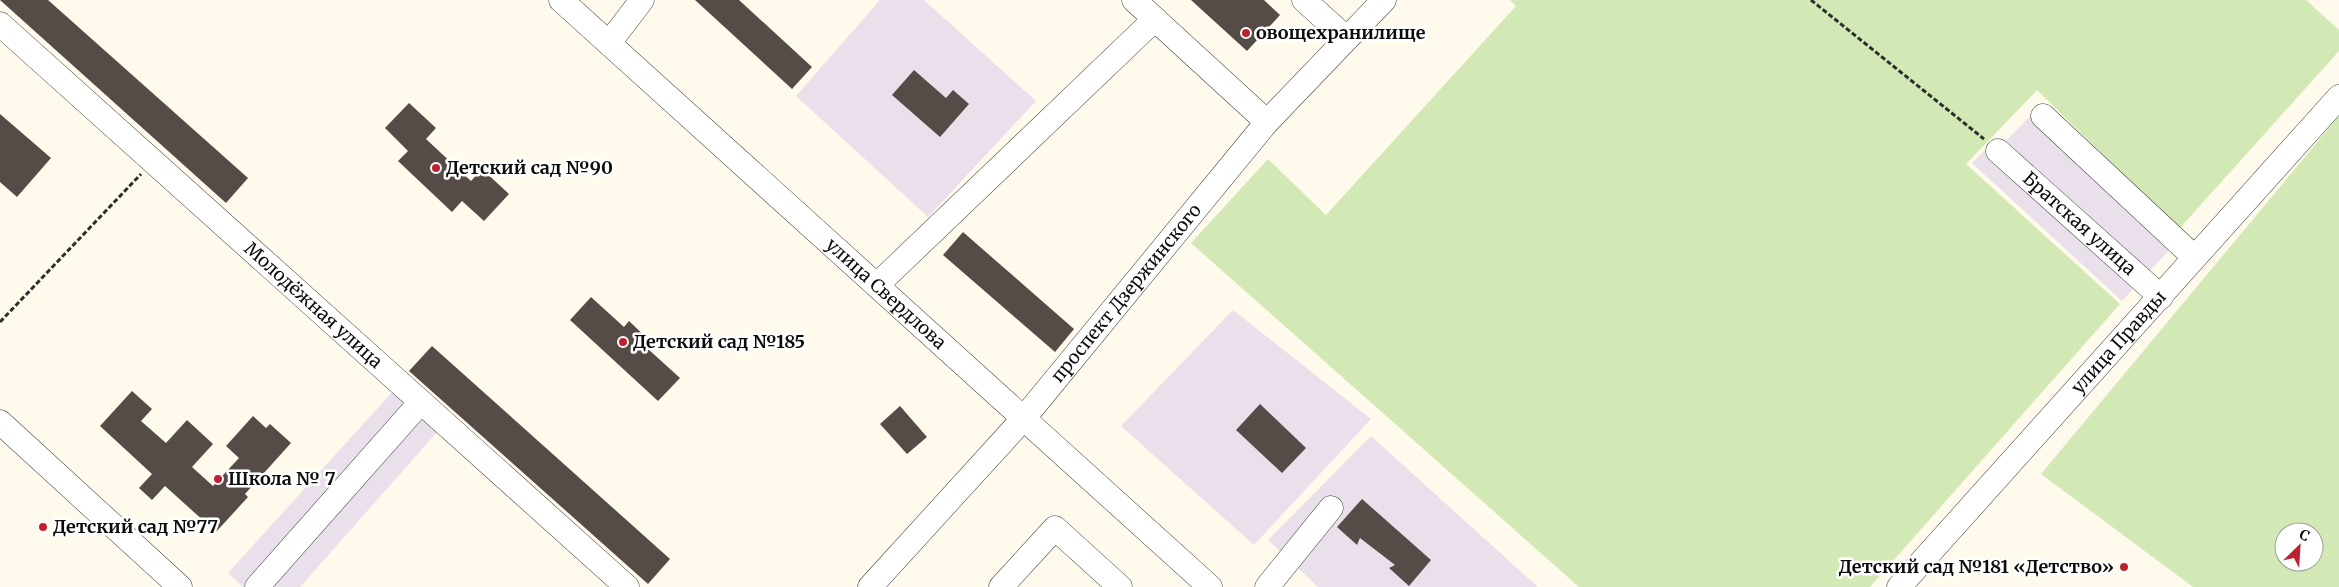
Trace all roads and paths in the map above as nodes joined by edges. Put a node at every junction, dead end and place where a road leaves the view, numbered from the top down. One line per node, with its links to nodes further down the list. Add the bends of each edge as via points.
1 (561, 0): 10 (street, улица Свердлова)
2 (642, 0): 10 (street)
3 (1134, 0): 7 (street)
4 (1304, 0): 9 (street)
5 (1384, 0): 9 (street, проспект Дзержинского)
6 (1811, 0): 14 (path)
7 (1155, 19): 13 (street); 17 (street)
8 (0, 24): 15 (street, Молодёжная улица)
9 (1346, 38): 13 (street, проспект Дзержинского)
10 (609, 43): 17 (street, улица Свердлова)
11 (2339, 97): 16 (street, улица Правды)
12 (2043, 116): 16 (street)
13 (1267, 122): 21 (street, проспект Дзержинского)
14 (1998, 151): 18 (street, Братская улица)
15 (153, 162): 19 (path); 20 (street, Молодёжная улица)
16 (2194, 256): 18 (street, улица Правды)
17 (877, 286): 21 (street, улица Свердлова)
18 (2161, 297): 32 (street, улица Правды)
19 (0, 322)
20 (420, 403): 25 (street); 26 (street, Молодёжная улица)
21 (1024, 418): 27 (street, проспект Дзержинского); 30 (street, улица Свердлова)
22 (0, 422): 24 (street)
23 (1331, 508): 31 (street)
24 (180, 587)
25 (257, 587)
26 (627, 587)
27 (870, 587)
28 (1002, 587): 29 (street, via 1055,528)
29 (1120, 587)
30 (1210, 587)
31 (1267, 587)
32 (1899, 587)

